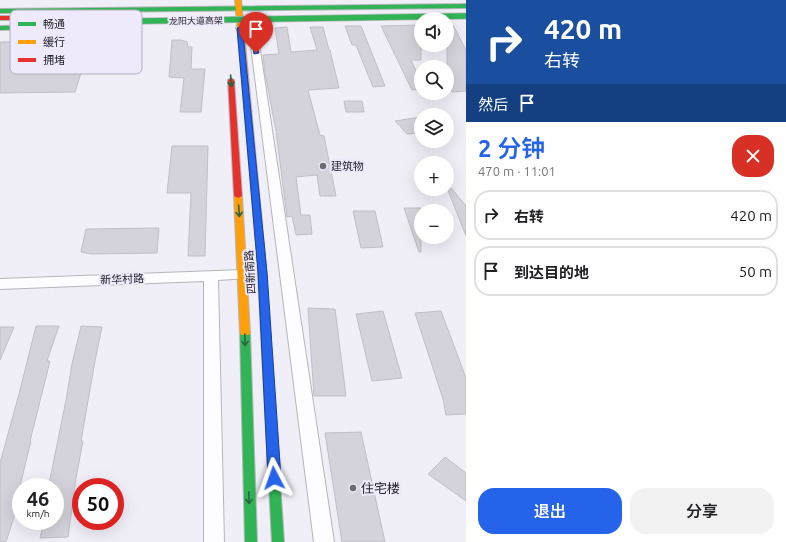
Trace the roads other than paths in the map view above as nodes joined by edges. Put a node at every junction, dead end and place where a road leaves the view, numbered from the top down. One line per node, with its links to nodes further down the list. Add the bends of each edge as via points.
1 (228, 4): 2 (main road); 4 (main road); 19 (main road, 四新南路)
2 (239, 4): 3 (main road); 19 (main road, 四新南路)
3 (466, 6)
4 (33, 10)
5 (0, 11): 6 (main road)
6 (10, 11)
7 (466, 11): 10 (main road, 龙阳大道高架)
8 (466, 16): 13 (main road, 龙阳大道高架, bridge)
9 (0, 18): 11 (main road)
10 (142, 18)
11 (10, 19)
12 (466, 19): 15 (main road)
13 (142, 20)
14 (414, 20): 19 (main road)
15 (454, 20)
16 (10, 22): 17 (main road)
17 (0, 23)
18 (142, 28): 19 (main road)
19 (234, 28): 26 (main road, 四新南路, via 262,272); 27 (street, via 254,37)
20 (230, 70): 21 (main road, 四新南路, one-way to 21)
21 (243, 275): 22 (street, 新华村路); 25 (main road, 四新南路, one-way to 25)
22 (211, 276): 23 (street, 新华村路); 24 (street)
23 (0, 284)
24 (214, 542)
25 (251, 542)
26 (278, 542)
27 (324, 542)

